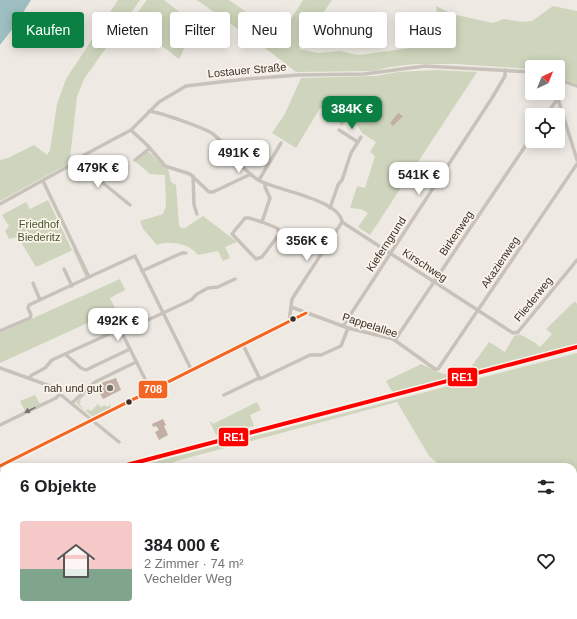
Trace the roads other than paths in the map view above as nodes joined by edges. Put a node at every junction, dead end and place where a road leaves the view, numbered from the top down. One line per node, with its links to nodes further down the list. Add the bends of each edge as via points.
1 (506, 70): 2 (street, Lostauer Straße); 6 (street, Lostauer Straße, via 425,66 364,74 298,74 205,83 186,86 176,91); 30 (street, Kieferngrund, via 492,98)
2 (525, 71)
3 (565, 82): 4 (street)
4 (577, 86)
5 (558, 100): 15 (street)
6 (149, 111): 7 (street, Lostauer Straße); 18 (street, via 212,133)
7 (131, 130): 13 (street); 16 (street, Lostauer Straße)
8 (339, 130): 10 (street)
9 (361, 137): 10 (street)
10 (358, 142): 25 (street, via 351,153)
11 (282, 143): 20 (street)
12 (525, 146): 36 (street, Birkenweg)
13 (150, 148): 14 (street); 19 (street, via 165,166)
14 (135, 160)
15 (577, 160)
16 (76, 161): 21 (street, Lostauer Straße); 24 (street)
17 (577, 164): 41 (street, Akazienweg)
18 (251, 174): 19 (street, via 212,192); 20 (street)
19 (193, 176): 26 (street, via 194,205)
20 (259, 180): 22 (street)
21 (43, 181): 23 (street, Lostauer Straße); 34 (street)
22 (265, 183): 25 (street, via 304,195); 27 (street, via 270,198)
23 (0, 204)
24 (130, 205)
25 (330, 208): 28 (street, Kirschweg, via 340,215)
26 (197, 214)
27 (262, 222): 27 (street, via 277,228 280,233 262,257 256,259 232,234 247,217)
28 (342, 222): 30 (street, Kirschweg); 40 (street, via 293,297)
29 (186, 253): 33 (street)
30 (390, 253): 36 (street, Kirschweg); 47 (street, Kieferngrund)
31 (577, 260): 41 (street, Fliederweg, via 516,334)
32 (64, 269): 38 (street)
33 (142, 271): 34 (street, via 135,256); 43 (street)
34 (89, 277): 38 (street)
35 (235, 279): 43 (street, via 218,287 208,288 196,294 192,300)
36 (434, 282): 41 (street, Kirschweg); 51 (street, Birkenweg)
37 (33, 283): 39 (street)
38 (72, 286): 39 (street)
39 (40, 300): 50 (street, via 28,306 31,315 29,318)
40 (291, 307): 44 (street, Pappelallee); 45 (street)
41 (478, 310): 57 (street, Akazienweg)
42 (112, 313): 49 (street)
43 (163, 313): 46 (street); 58 (street)
44 (306, 313): 45 (street); 47 (street, Pappelallee)
45 (289, 322): 52 (street)
46 (138, 325)
47 (343, 326): 48 (street, Pappelallee)
48 (348, 328): 51 (street, Pappelallee); 60 (street, via 341,346 321,356 310,355 260,380)
49 (120, 329): 53 (street); 54 (street)
50 (0, 331)
51 (395, 340): 57 (street, Pappelallee)
52 (243, 345): 58 (street); 60 (street)
53 (130, 349): 54 (street, via 86,370); 55 (street)
54 (65, 354): 59 (street, via 50,361 45,368)
55 (136, 362): 61 (street); 64 (street, via 95,382)
56 (0, 368): 59 (street)
57 (438, 369)
58 (192, 371): 61 (street)
59 (29, 378): 62 (street, via 49,386)
60 (259, 378): 63 (street)
61 (151, 391): 65 (street)
62 (60, 394): 64 (street); 66 (street, one-way to 66)
63 (224, 395)
64 (72, 404): 65 (street)
65 (93, 420): 67 (street); 68 (street)
66 (0, 425)
67 (119, 442)
68 (6, 463)

